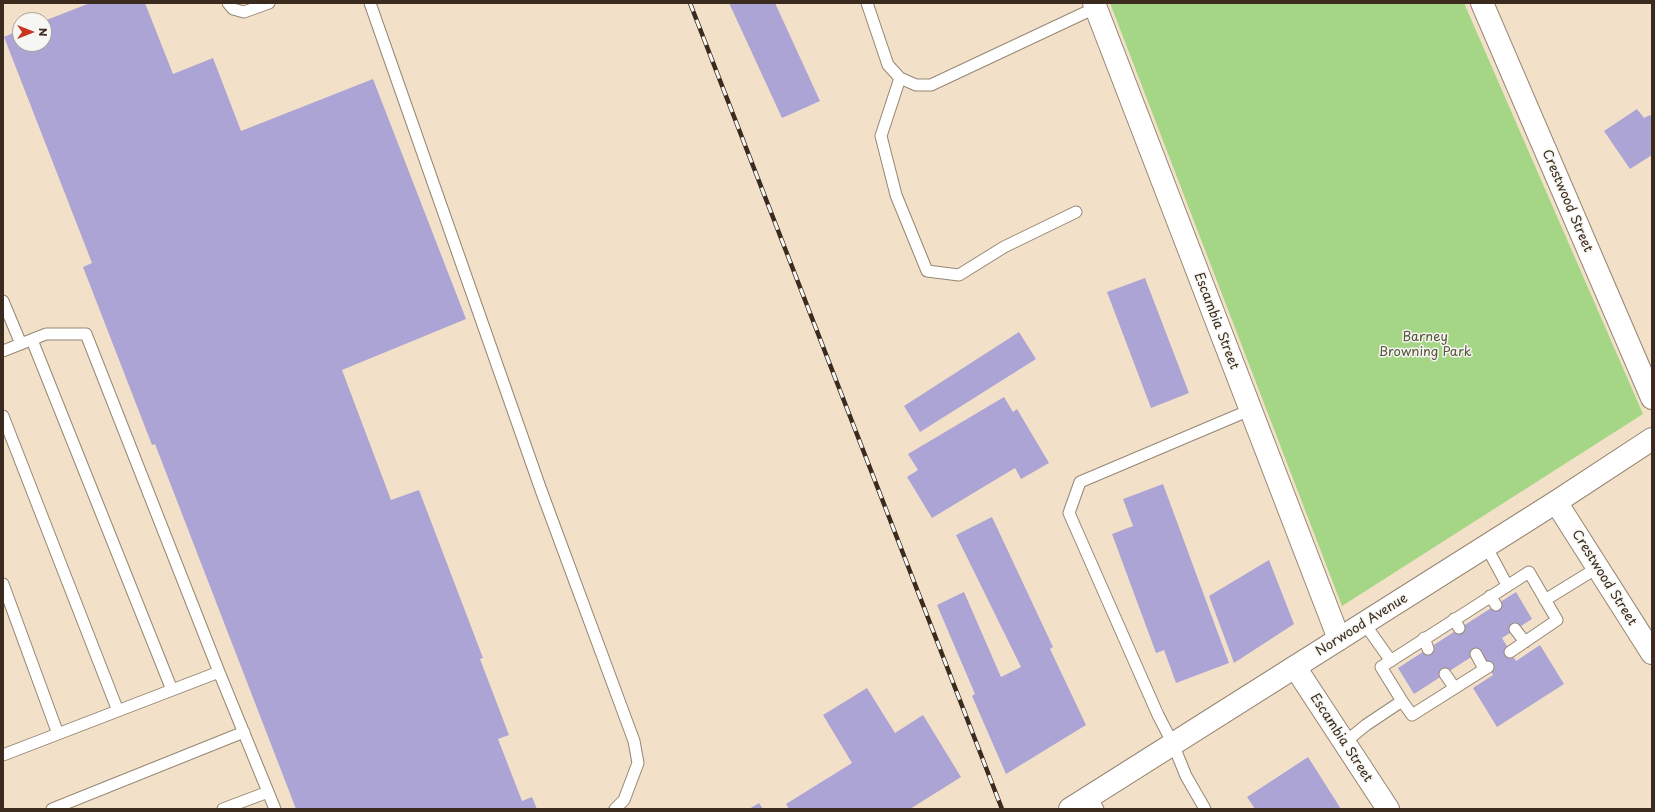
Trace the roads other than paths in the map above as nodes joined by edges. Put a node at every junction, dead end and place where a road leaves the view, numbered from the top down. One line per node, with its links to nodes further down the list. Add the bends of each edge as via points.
1 (228, 3): 2 (lane, via 233,9 244,12)
2 (269, 3)
3 (370, 3): 48 (lane, via 539,483 634,741 638,763 624,800)
4 (867, 3): 7 (lane, via 888,65)
5 (1482, 3): 13 (street, Crestwood Street)
6 (1094, 5): 7 (lane, via 931,85 916,85); 14 (street, Escambia Street)
7 (900, 78): 8 (lane, via 881,136 896,195 927,271 959,275 1004,247)
8 (1076, 212)
9 (3, 301): 11 (lane)
10 (32, 340): 11 (lane); 32 (lane, via 46,334 86,334); 35 (lane)
11 (21, 344): 12 (lane)
12 (3, 351)
13 (1652, 398)
14 (1250, 410): 25 (street, Escambia Street); 41 (lane, via 1080,482 1069,513)
15 (3, 416): 37 (lane)
16 (1652, 438): 17 (street, Norwood Avenue)
17 (1556, 502): 18 (street, Norwood Avenue); 19 (street, Crestwood Street)
18 (1486, 546): 21 (lane); 23 (street, Norwood Avenue)
19 (1597, 568): 22 (lane); 29 (street, Crestwood Street)
20 (3, 584): 39 (lane)
21 (1507, 585): 22 (lane, via 1528,572); 30 (lane, via 1493,600 1457,624 1426,644)
22 (1545, 600): 26 (lane, via 1557,620)
23 (1364, 623): 25 (street, Norwood Avenue); 30 (lane)
24 (1516, 630): 26 (lane)
25 (1339, 639): 31 (street, Norwood Avenue)
26 (1525, 642): 27 (lane)
27 (1510, 652)
28 (1476, 654): 34 (lane, via 1486,668)
29 (1652, 654)
30 (1390, 661): 36 (lane, via 1381,667)
31 (1295, 667): 40 (street, Escambia Street); 41 (street, Norwood Avenue)
32 (219, 672): 35 (lane); 38 (lane)
33 (1445, 674): 34 (lane)
34 (1454, 687): 36 (lane, via 1412,715)
35 (172, 690): 37 (lane)
36 (1402, 701): 40 (lane)
37 (118, 711): 39 (lane)
38 (244, 732): 43 (lane); 45 (lane)
39 (58, 734): 42 (lane)
40 (1344, 742): 51 (street, Escambia Street)
41 (1173, 744): 44 (street, Norwood Avenue); 50 (lane, via 1186,776)
42 (3, 754)
43 (268, 792): 46 (lane); 47 (lane)
44 (1095, 803): 49 (street, Norwood Avenue)
45 (52, 809)
46 (223, 809)
47 (275, 809)
48 (614, 809)
49 (1070, 809)
50 (1205, 809)
51 (1388, 809)

